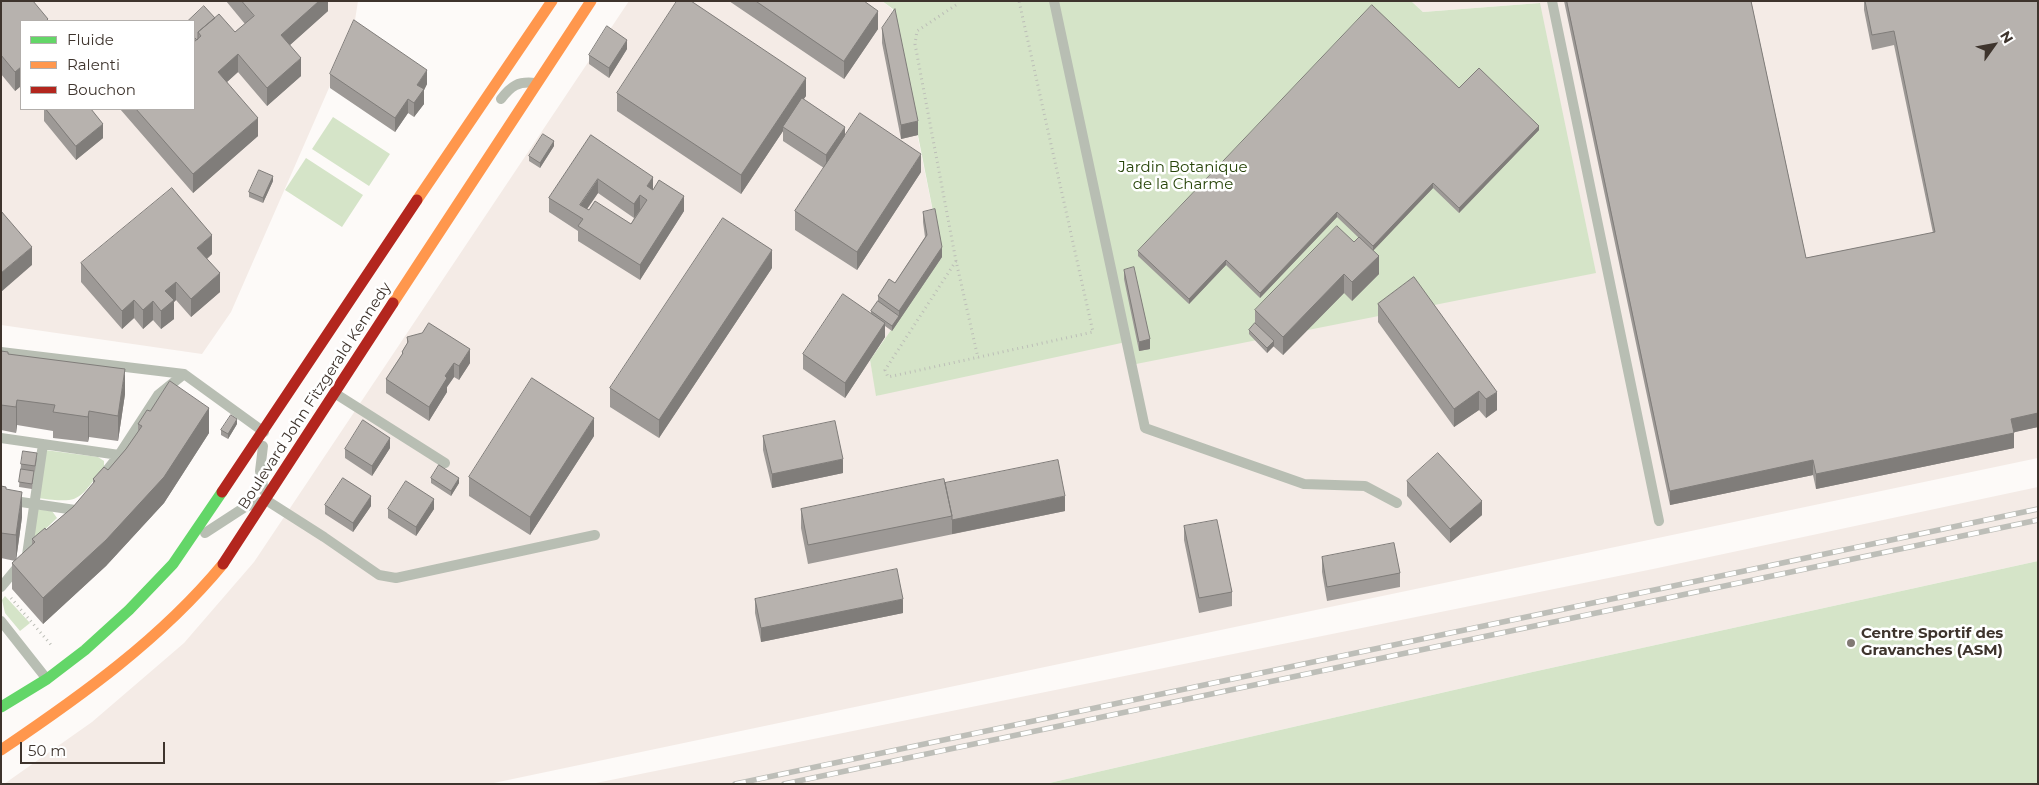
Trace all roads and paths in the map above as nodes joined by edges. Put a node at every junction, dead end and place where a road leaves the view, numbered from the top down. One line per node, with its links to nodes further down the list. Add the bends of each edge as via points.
1 (552, 1): 10 (main road, Boulevard John Fitzgerald Kennedy)
2 (591, 1): 7 (main road, Boulevard John Fitzgerald Kennedy)
3 (1019, 1): 13 (path, via 1093,332)
4 (1054, 1): 24 (lane, via 1145,428 1304,484 1365,486)
5 (1552, 1): 27 (lane)
6 (956, 5): 11 (path, via 917,32 915,44)
7 (538, 83): 8 (lane, via 522,81 508,90); 15 (main road, Boulevard John Fitzgerald Kennedy)
8 (496, 105)
9 (476, 131): 10 (lane)
10 (462, 137): 16 (main road, Boulevard John Fitzgerald Kennedy)
11 (956, 261): 13 (path); 13 (path, via 885,370 888,377)
12 (1, 352): 14 (lane)
13 (978, 358)
14 (184, 374): 16 (lane); 19 (lane, via 158,396)
15 (335, 393): 20 (lane); 23 (main road, Boulevard John Fitzgerald Kennedy)
16 (264, 432): 23 (lane, via 260,471); 30 (main road, Boulevard John Fitzgerald Kennedy)
17 (1, 438): 18 (lane)
18 (43, 444): 19 (lane); 25 (lane)
19 (119, 455): 21 (lane)
20 (445, 463)
21 (94, 486)
22 (1, 499): 25 (lane)
23 (266, 500): 28 (lane, via 379,575 396,578); 30 (lane, via 245,507); 37 (main road, Boulevard John Fitzgerald Kennedy, via 222,565 165,627 60,710)
24 (1397, 503)
25 (34, 504): 26 (lane); 31 (lane)
26 (75, 509)
27 (1659, 521)
28 (595, 535)
29 (40, 542): 31 (lane)
30 (188, 543): 34 (main road, Boulevard John Fitzgerald Kennedy, via 173,564 128,610)
31 (27, 555): 32 (lane)
32 (4, 590): 34 (path)
33 (1, 621): 35 (lane)
34 (67, 663): 35 (main road, Boulevard John Fitzgerald Kennedy)
35 (47, 679): 36 (main road, Boulevard John Fitzgerald Kennedy)
36 (1, 707)
37 (1, 750)

